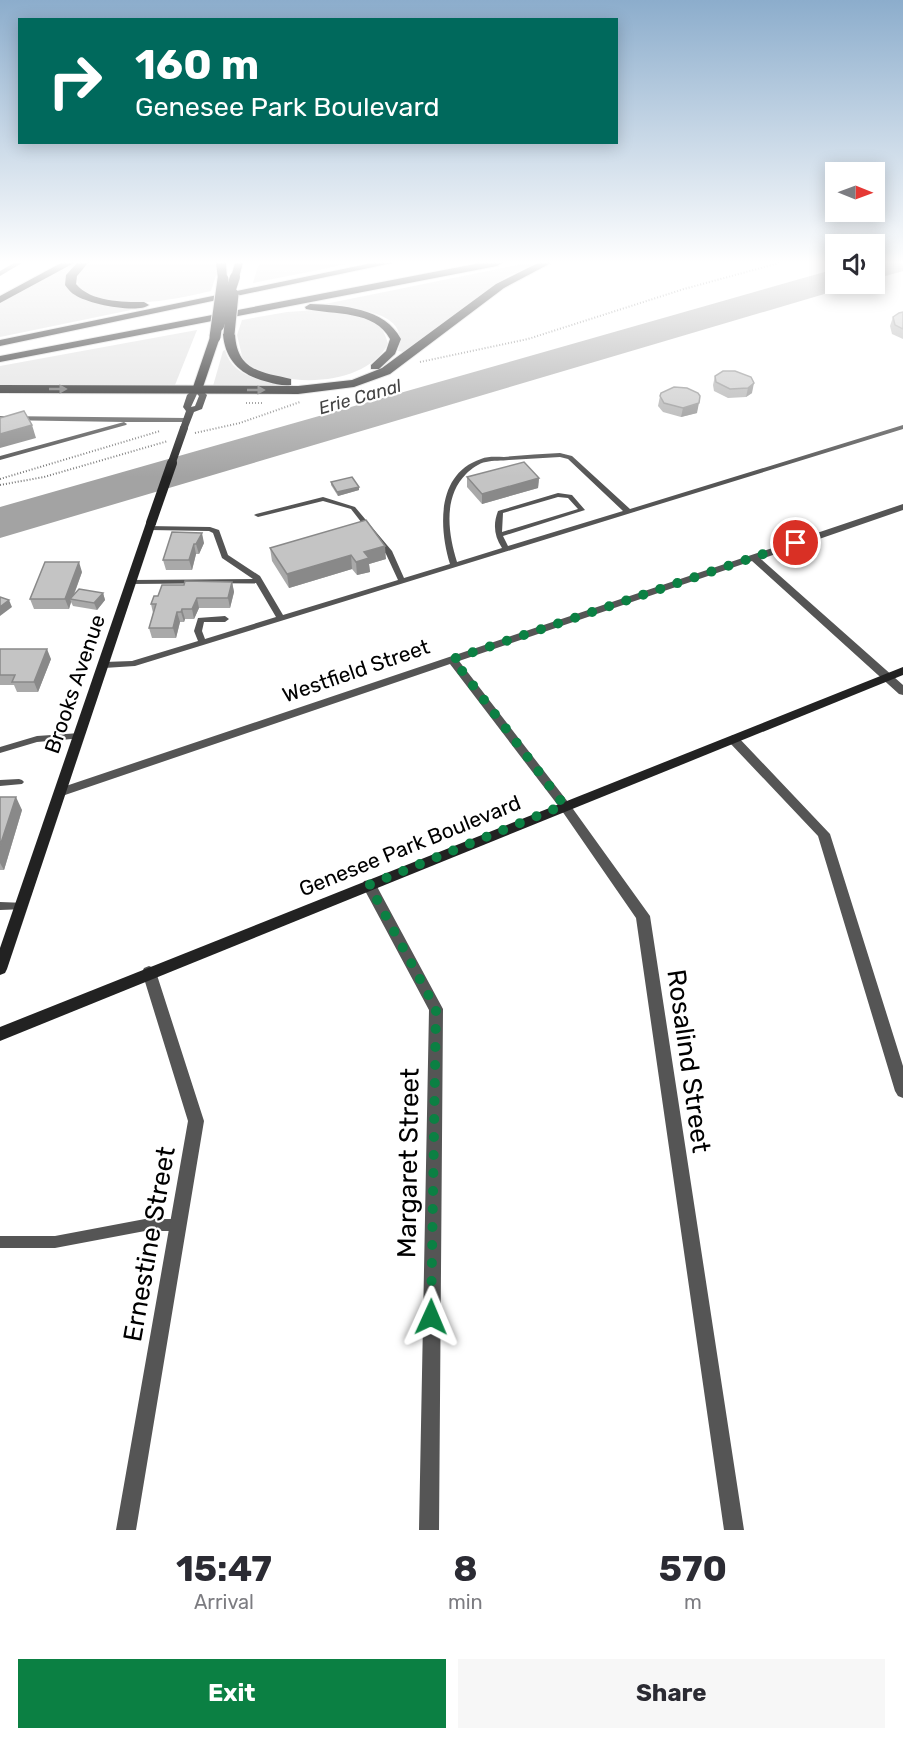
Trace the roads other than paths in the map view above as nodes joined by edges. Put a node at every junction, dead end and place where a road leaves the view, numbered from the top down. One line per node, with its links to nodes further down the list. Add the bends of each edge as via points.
1 (41, 334): 7 (highway)
2 (127, 334): 8 (highway)
3 (229, 334): 4 (highway, bridge, via 231,354 242,367 265,378 300,383 364,373 389,355 395,342)
4 (393, 334)
5 (436, 334): 10 (highway, one-way to 5, via 343,387 387,371)
6 (215, 337): 10 (main road, Brooks Avenue)
7 (0, 343)
8 (0, 359)
9 (0, 389): 10 (highway, one-way to 10)
10 (197, 390): 12 (street, Brooks Avenue, via 202,399)
11 (0, 418): 13 (lane)
12 (187, 420): 13 (lane); 19 (street, Brooks Avenue, bridge)
13 (132, 422): 15 (lane)
14 (903, 427): 17 (lane)
15 (0, 458)
16 (903, 507): 22 (street, Westfield Street)
17 (629, 512): 21 (lane); 23 (lane, via 570,457 483,460 460,472 445,510)
18 (258, 515): 25 (lane, via 323,499 353,507 389,553)
19 (151, 526): 24 (lane, via 216,532 225,556); 26 (street, Brooks Avenue)
20 (499, 535): 20 (lane, via 500,512 558,495 570,496 582,510); 21 (lane)
21 (506, 549): 23 (lane)
22 (753, 557): 30 (street, Westfield Street); 33 (street)
23 (454, 566): 25 (lane)
24 (259, 581): 26 (lane); 27 (lane)
25 (402, 581): 27 (lane)
26 (132, 582): 31 (street, Brooks Avenue)
27 (281, 618): 29 (lane)
28 (225, 620): 29 (lane, via 201,620 198,631)
29 (203, 642): 31 (lane, via 132,664)
30 (453, 659): 40 (street, Westfield Street); 41 (street, Rosalind Street)
31 (104, 665): 35 (street, Brooks Avenue)
32 (903, 670): 33 (street, Genesee Park Boulevard)
33 (887, 677): 34 (street); 36 (street, Genesee Park Boulevard)
34 (903, 691)
35 (80, 736): 37 (lane, via 37,739); 40 (street, Brooks Avenue)
36 (733, 739): 41 (street, Genesee Park Boulevard); 48 (street, via 824,834)
37 (0, 750)
38 (19, 782): 39 (lane)
39 (0, 783)
40 (61, 792): 44 (street, Brooks Avenue)
41 (564, 805): 42 (street, Genesee Park Boulevard); 53 (street, Rosalind Street, via 643,916)
42 (369, 885): 46 (street, Genesee Park Boulevard); 52 (street, Margaret Street, via 436,1009)
43 (0, 906): 44 (lane)
44 (22, 906): 45 (street, Brooks Avenue)
45 (0, 969)
46 (149, 972): 47 (street, Genesee Park Boulevard); 49 (street, Ernestine Street, via 196,1120)
47 (0, 1034)
48 (903, 1091)
49 (179, 1225): 50 (lane, via 145,1225 55,1242); 51 (street, Ernestine Street)
50 (0, 1242)
51 (126, 1530)
52 (429, 1530)
53 (734, 1530)

